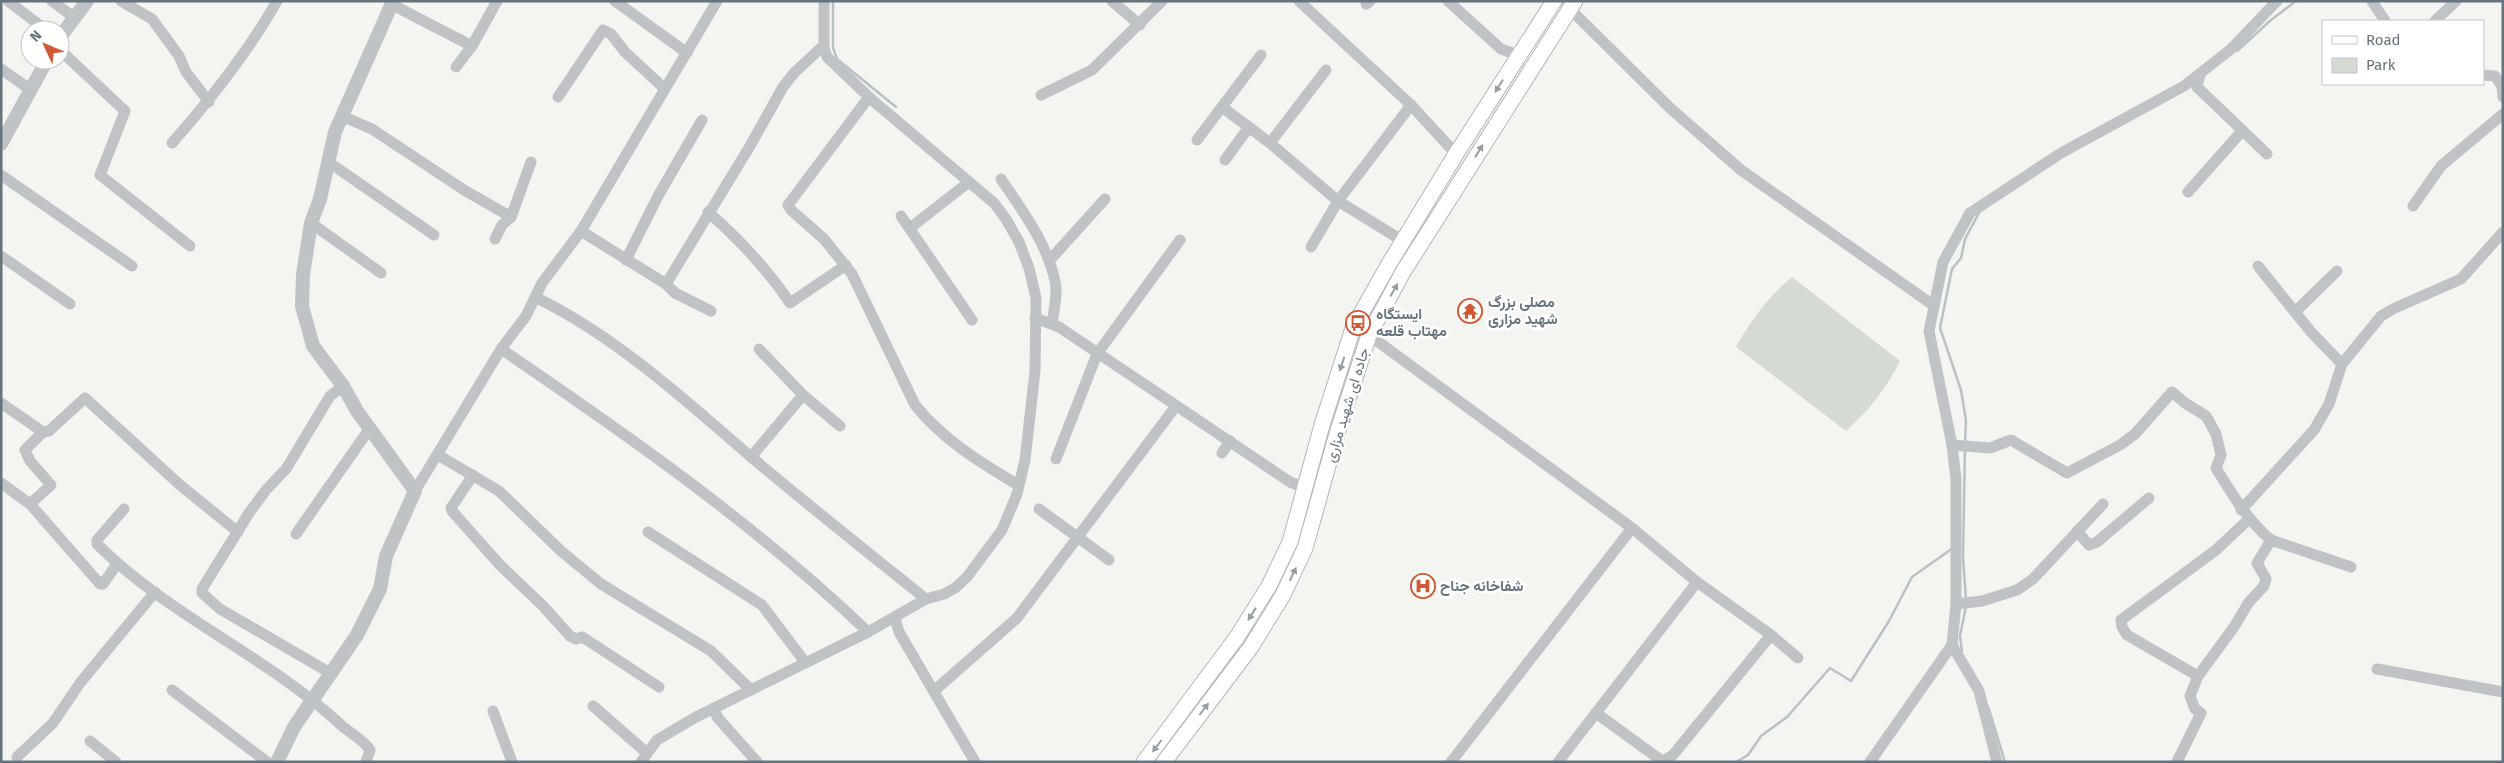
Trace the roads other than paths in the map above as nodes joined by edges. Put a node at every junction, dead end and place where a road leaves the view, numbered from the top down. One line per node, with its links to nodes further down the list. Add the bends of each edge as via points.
1 (8, 1): 21 (street)
2 (52, 1): 20 (street)
3 (87, 1): 20 (street)
4 (121, 1): 44 (street, via 152,19)
5 (277, 1): 44 (street)
6 (497, 1): 27 (street)
7 (615, 1): 28 (street)
8 (717, 1): 28 (street)
9 (824, 1): 26 (street)
10 (1112, 1): 25 (street)
11 (1162, 1): 25 (street)
12 (1299, 1): 45 (street)
13 (1448, 1): 30 (street, via 1501,49)
14 (1554, 1): 30 (main road, جاده ای شهید مزاری)
15 (2277, 1): 36 (street, via 2231,49)
16 (2372, 1): 22 (street)
17 (2456, 1): 23 (street)
18 (392, 3): 27 (street); 48 (street)
19 (1569, 4): 92 (street, via 1670,108 1741,170); 99 (main road, جاده ای شهید مزاری, one-way to 19, via 1403,272)
20 (75, 18): 24 (street)
21 (33, 20)
22 (2384, 20)
23 (2436, 20)
24 (70, 24)
25 (1140, 25): 40 (street, via 1092,70)
26 (824, 45): 42 (street, via 827,57); 68 (street, via 794,72 782,88)
27 (472, 46): 32 (street)
28 (687, 53): 38 (street)
29 (1261, 55): 46 (street)
30 (1518, 56): 56 (main road, جاده ای شهید مزاری, one-way to 56)
31 (70, 60): 79 (street, via 125,112 100,174)
32 (456, 67)
33 (1, 69): 39 (street)
34 (42, 70): 39 (street)
35 (1326, 70): 54 (street)
36 (2200, 74): 51 (street, via 2197,88); 92 (street, via 2184,86 2061,153 1970,213 1943,262)
37 (2484, 75): 43 (street, via 2495,76 2502,86)
38 (665, 89): 41 (street, via 611,34 603,30); 73 (street)
39 (31, 90): 55 (street)
40 (1041, 95)
41 (558, 97)
42 (869, 97): 63 (street); 84 (street, via 788,205)
43 (2503, 97)
44 (209, 102): 53 (street)
45 (1411, 105): 56 (street); 66 (street)
46 (1222, 107): 50 (street); 52 (street)
47 (2503, 114): 67 (street, via 2440,166)
48 (342, 116): 59 (street); 70 (street, via 372,129)
49 (702, 120): 82 (street)
50 (1249, 127): 54 (street); 58 (street)
51 (2242, 131): 57 (street); 64 (street)
52 (1197, 140)
53 (172, 143)
54 (1270, 143): 66 (street)
55 (1, 144)
56 (1456, 154): 78 (main road, جاده ای شهید مزاری)
57 (2267, 154)
58 (1225, 160)
59 (327, 161): 71 (street, via 320,199); 75 (street)
60 (531, 162): 70 (street)
61 (1, 175): 85 (street)
62 (1001, 179): 83 (street)
63 (969, 182): 72 (street); 95 (street, via 994,203 1019,242 1029,268)
64 (2188, 192)
65 (1105, 199): 83 (street)
66 (1338, 201): 78 (street); 80 (street)
67 (2413, 206)
68 (708, 212): 84 (street, via 772,277 790,303); 89 (street)
69 (901, 216): 72 (street)
70 (511, 217): 76 (street)
71 (311, 223): 88 (street); 104 (street, via 302,306 312,346)
72 (910, 228): 96 (street)
73 (581, 231): 82 (street); 90 (street)
74 (2503, 232): 103 (street, via 2461,279 2381,316)
75 (434, 235)
76 (495, 238)
77 (1180, 240): 102 (street)
78 (1403, 241): 98 (main road, جاده ای شهید مزاری)
79 (190, 246)
80 (1311, 247)
81 (1, 256): 91 (street)
82 (626, 260): 89 (street)
83 (1049, 261): 97 (street, via 1055,282)
84 (846, 265): 119 (street, via 915,405 967,454)
85 (132, 266)
86 (2258, 266): 94 (street)
87 (2337, 271): 94 (street)
88 (381, 273)
89 (666, 284): 93 (street)
90 (535, 297): 100 (street, via 526,316); 115 (street, via 588,326 683,398)
91 (70, 304)
92 (1933, 305): 112 (street, via 1929,330)
93 (711, 312)
94 (2295, 312): 103 (street)
95 (1038, 319): 97 (street); 119 (street, via 1025,460)
96 (972, 320)
97 (1052, 323): 102 (street)
98 (1353, 328): 99 (street); 120 (main road, جاده ای شهید مزاری, one-way to 120)
99 (1369, 335): 129 (street); 162 (main road, جاده ای شهید مزاری, one-way to 99, via 1251,647 1284,594 1306,548 1338,430)
100 (502, 349): 114 (street); 144 (street, via 699,487 786,558)
101 (759, 349): 105 (street)
102 (1097, 354): 107 (street); 116 (street)
103 (2342, 364): 127 (street, via 2329,404 2314,430)
104 (344, 386): 109 (street); 131 (street, via 330,396 286,469 266,490)
105 (803, 395): 108 (street); 115 (street)
106 (1, 404): 110 (street)
107 (1176, 406): 111 (street); 134 (street)
108 (840, 426)
109 (370, 428): 121 (street); 133 (street)
110 (43, 432): 123 (street, via 25,450 30,461 51,485); 131 (street, via 85,398 180,485)
111 (1230, 441): 113 (street); 120 (street, via 1290,482)
112 (1952, 445): 127 (street, via 1990,448 2011,440 2067,473 2135,434 2172,392 2211,423 2221,455 2216,468); 142 (street, via 1956,479)
113 (1222, 453)
114 (438, 455): 117 (street); 121 (street)
115 (751, 457): 141 (street)
116 (1056, 459)
117 (473, 475): 152 (street, via 450,508 452,511 570,636 588,640); 154 (street, via 498,491 601,584 711,651)
118 (1, 483): 123 (street)
119 (1018, 485): 141 (street, via 1018,494 1002,530 967,577 944,594)
120 (1303, 487): 162 (main road, جاده ای شهید مزاری, one-way to 162, via 1290,542 1269,586)
121 (415, 491): 150 (street, via 386,556 380,589 357,635)
122 (2149, 498): 130 (street, via 2097,542 2089,545)
123 (30, 504): 137 (street, via 100,584)
124 (2103, 504): 130 (street)
125 (124, 508): 137 (street, via 96,542)
126 (1038, 509): 134 (street)
127 (2241, 510): 128 (street)
128 (2250, 518): 135 (street); 151 (street, via 2216,550 2121,620 2127,635)
129 (1632, 528): 139 (street); 175 (street)
130 (2077, 531): 142 (street, via 2033,578 2017,590 1982,601)
131 (238, 532): 150 (street, via 206,580 202,593 220,609)
132 (648, 532): 148 (street, via 762,605)
133 (296, 534)
134 (1080, 537): 136 (street); 155 (street, via 1017,618)
135 (2271, 540): 138 (street); 151 (street, via 2257,563 2266,579 2264,586 2249,602)
136 (1109, 560)
137 (117, 564): 140 (street)
138 (2351, 567)
139 (1698, 582): 145 (street); 161 (street)
140 (156, 592): 157 (street); 164 (street, via 80,683 53,723)
141 (926, 599): 143 (street)
142 (1956, 604): 146 (street)
143 (897, 624): 144 (street); 155 (street)
144 (868, 632): 148 (street)
145 (1771, 635): 147 (street); 177 (street, via 1673,755)
146 (1952, 645): 178 (street); 179 (street, via 1979,691)
147 (1798, 658)
148 (805, 662): 154 (street)
149 (2377, 670): 156 (street)
150 (332, 674): 157 (street)
151 (2198, 676): 180 (street, via 2190,696 2195,709 2201,713)
152 (659, 687)
153 (172, 690): 167 (street)
154 (752, 690): 160 (street)
155 (934, 692): 172 (street)
156 (2503, 692)
157 (313, 699): 168 (street, via 294,727); 169 (street, via 365,743 370,750)
158 (593, 706): 165 (street)
159 (493, 711): 170 (street)
160 (716, 713): 165 (street, via 664,735); 171 (street)
161 (1596, 713): 176 (street); 177 (street)
162 (1176, 732): 173 (main road, جاده ای شهید مزاری, one-way to 173); 174 (main road, جاده ای شهید مزاری)
163 (90, 741): 166 (street)
164 (17, 757)
165 (644, 757)
166 (116, 762)
167 (267, 762)
168 (277, 762)
169 (366, 762)
170 (512, 762)
171 (757, 762)
172 (975, 762)
173 (1144, 762)
174 (1164, 762)
175 (1451, 762)
176 (1558, 762)
177 (1662, 762)
178 (1870, 762)
179 (1997, 762)
180 (2177, 762)

